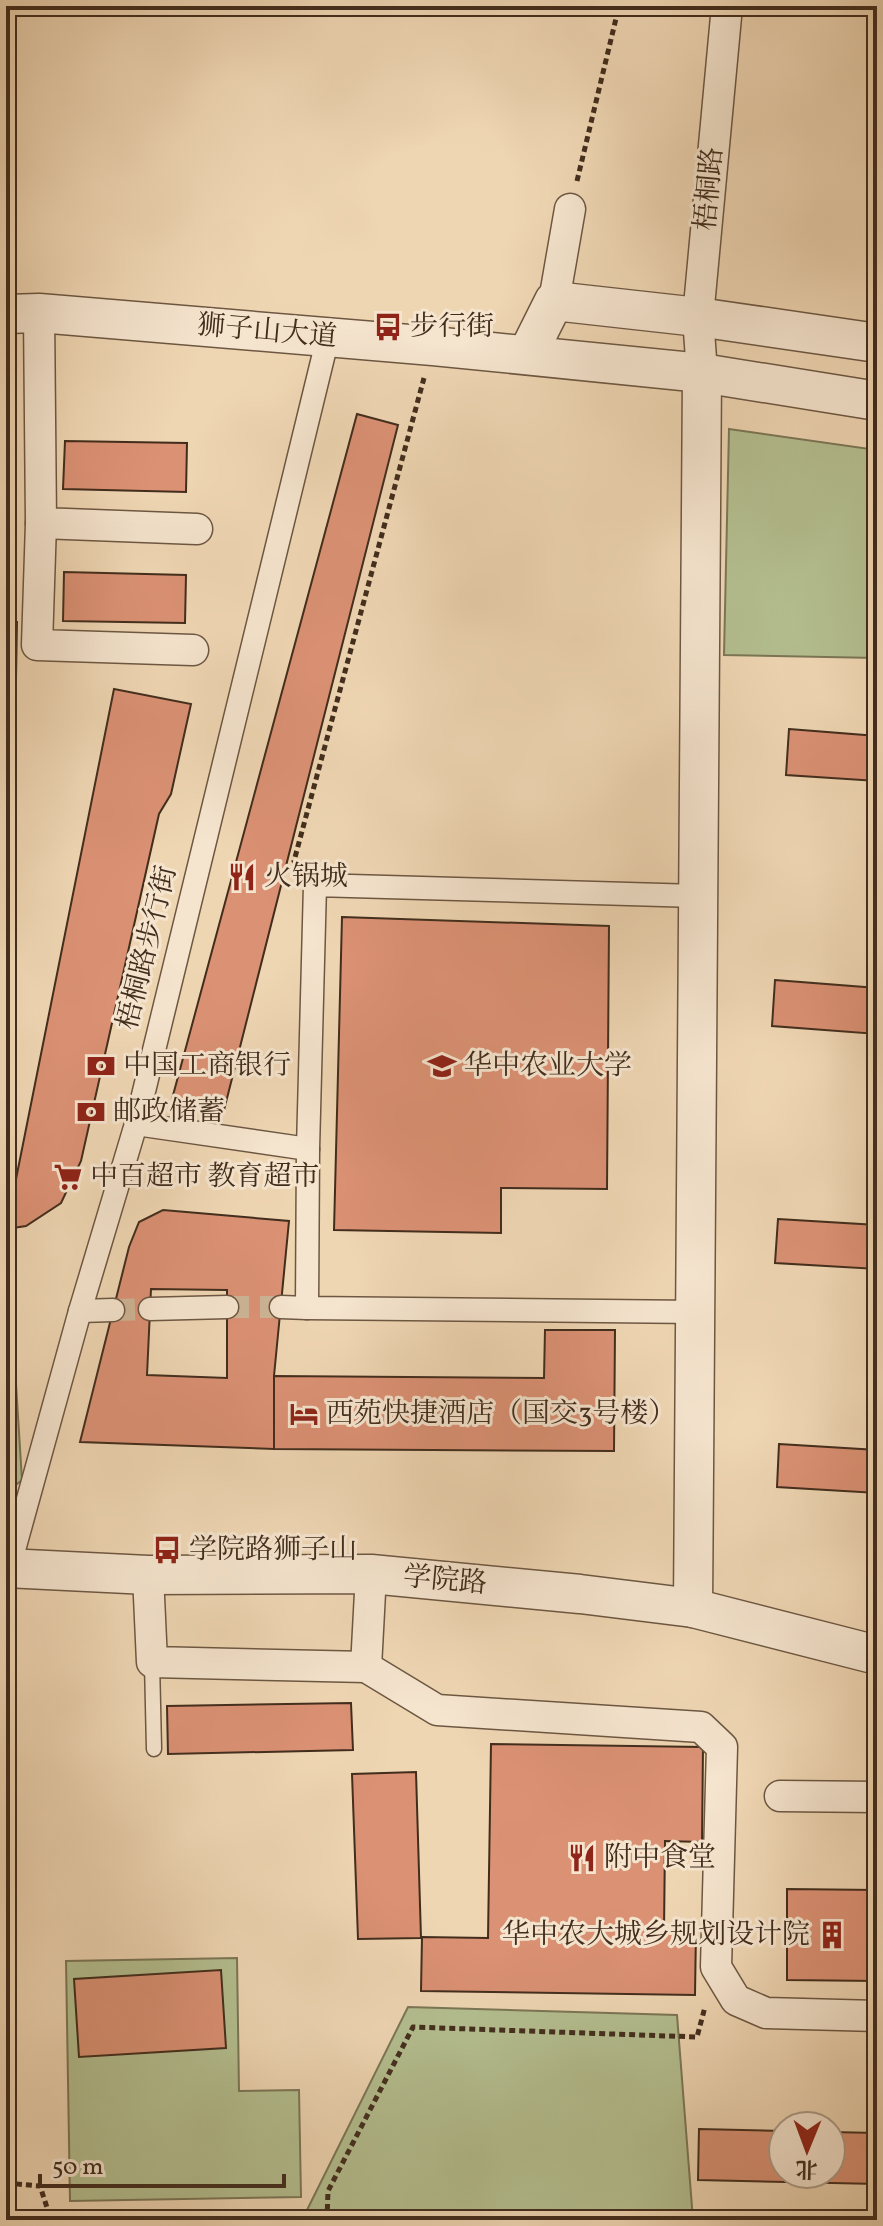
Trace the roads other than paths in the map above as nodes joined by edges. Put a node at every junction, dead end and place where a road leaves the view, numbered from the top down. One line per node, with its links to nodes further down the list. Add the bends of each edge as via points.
1 (727, 6): 5 (street, 梧桐路)
2 (570, 209): 3 (street)
3 (554, 301): 5 (street); 8 (street)
4 (23, 313): 6 (street, 狮子山大道); 11 (street)
5 (698, 317): 7 (street); 9 (street, 梧桐路)
6 (328, 337): 8 (street, 狮子山大道); 15 (street, 梧桐路步行街)
7 (877, 343)
8 (527, 355): 9 (street, 狮子山大道)
9 (702, 373): 10 (street, 狮子山大道); 14 (street)
10 (877, 401)
11 (41, 523): 12 (street); 13 (street, via 37,645)
12 (197, 529)
13 (193, 650)
14 (697, 896): 16 (street, via 315,885); 23 (street)
15 (136, 1124): 16 (street); 22 (street, 梧桐路步行街)
16 (308, 1149): 19 (street)
17 (227, 1307): 20 (street)
18 (281, 1307): 19 (street)
19 (307, 1308): 23 (street)
20 (150, 1309)
21 (113, 1310): 22 (street)
22 (80, 1311): 24 (street, 梧桐路步行街)
23 (696, 1312): 27 (street)
24 (7, 1568): 26 (street, 学院路)
25 (371, 1574): 26 (street, 学院路); 27 (street, 学院路); 30 (street)
26 (148, 1575): 29 (street)
27 (693, 1608): 28 (street, 学院路)
28 (877, 1655)
29 (152, 1662): 30 (street); 31 (lane)
30 (366, 1667): 34 (street, via 437,1710 701,1727 722,1747 716,1967 736,2000 766,2013)
31 (154, 1749)
32 (780, 1796): 33 (street)
33 (877, 1797)
34 (877, 2016)

